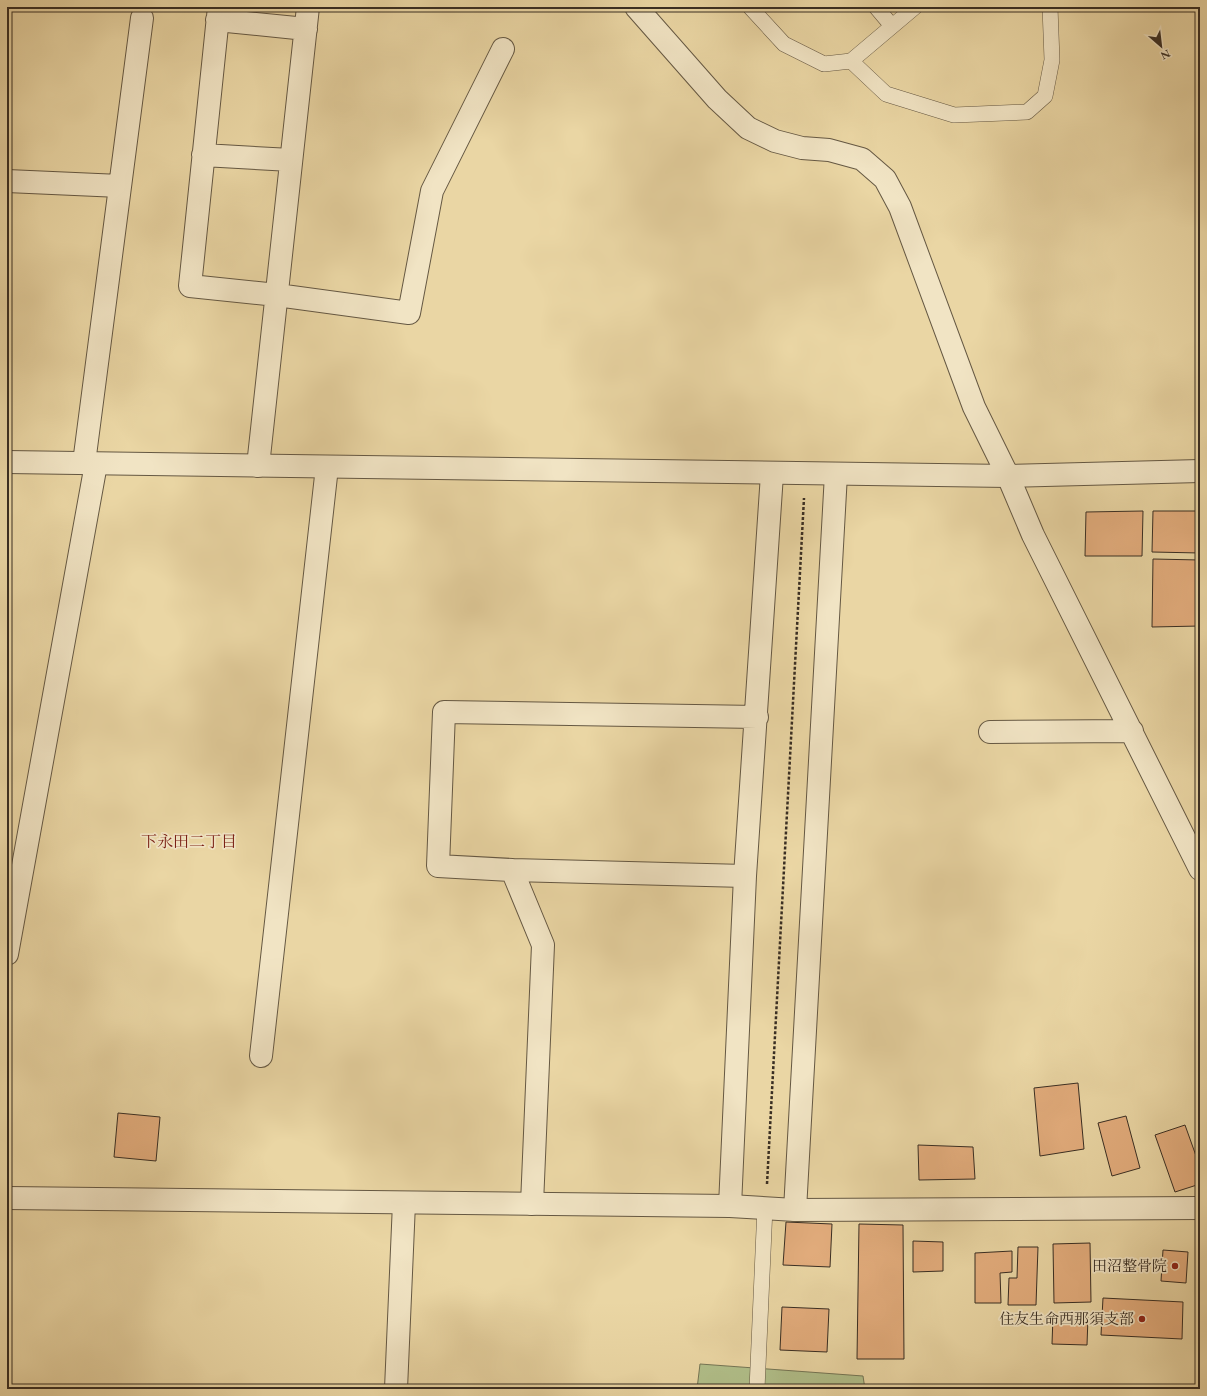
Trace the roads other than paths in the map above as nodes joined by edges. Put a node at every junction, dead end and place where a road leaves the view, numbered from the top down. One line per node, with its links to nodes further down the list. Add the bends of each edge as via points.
1 (308, 7): 10 (street)
2 (636, 7): 25 (street, via 717,99 748,128 775,141 802,148 829,150 862,159 885,179 900,207 974,407)
3 (750, 7): 12 (lane, via 784,44 824,64)
4 (876, 7): 9 (lane)
5 (915, 7): 9 (lane)
6 (1050, 7): 12 (lane, via 1052,60 1045,96 1027,112 954,115 886,94)
7 (218, 14): 10 (street); 13 (street)
8 (142, 18): 16 (street)
9 (892, 26): 12 (lane)
10 (306, 29): 14 (street)
11 (503, 49): 17 (street, via 432,191 409,313)
12 (851, 61)
13 (203, 155): 14 (street); 17 (street, via 190,286)
14 (292, 160): 17 (street)
15 (7, 181): 16 (street)
16 (120, 186): 19 (street)
17 (277, 295): 20 (street)
18 (7, 462): 19 (street)
19 (90, 463): 20 (street); 32 (street)
20 (258, 466): 21 (street)
21 (327, 467): 23 (street); 33 (street)
22 (1200, 471): 25 (street)
23 (772, 474): 24 (street); 26 (street)
24 (836, 474): 25 (street); 40 (street)
25 (1008, 476): 27 (street, via 1033,535)
26 (756, 717): 30 (street, via 444,712 438,866); 31 (street)
27 (1132, 731): 28 (street); 29 (street)
28 (990, 732)
29 (1200, 869)
30 (512, 870): 31 (street); 36 (street, via 543,945)
31 (745, 876): 37 (street)
32 (7, 954)
33 (261, 1056)
34 (7, 1198): 35 (street)
35 (404, 1203): 36 (street); 41 (street)
36 (532, 1204): 37 (street)
37 (730, 1206): 38 (street)
38 (765, 1207): 40 (street); 42 (lane)
39 (1200, 1208): 40 (street)
40 (795, 1210)
41 (396, 1389)
42 (757, 1389)

